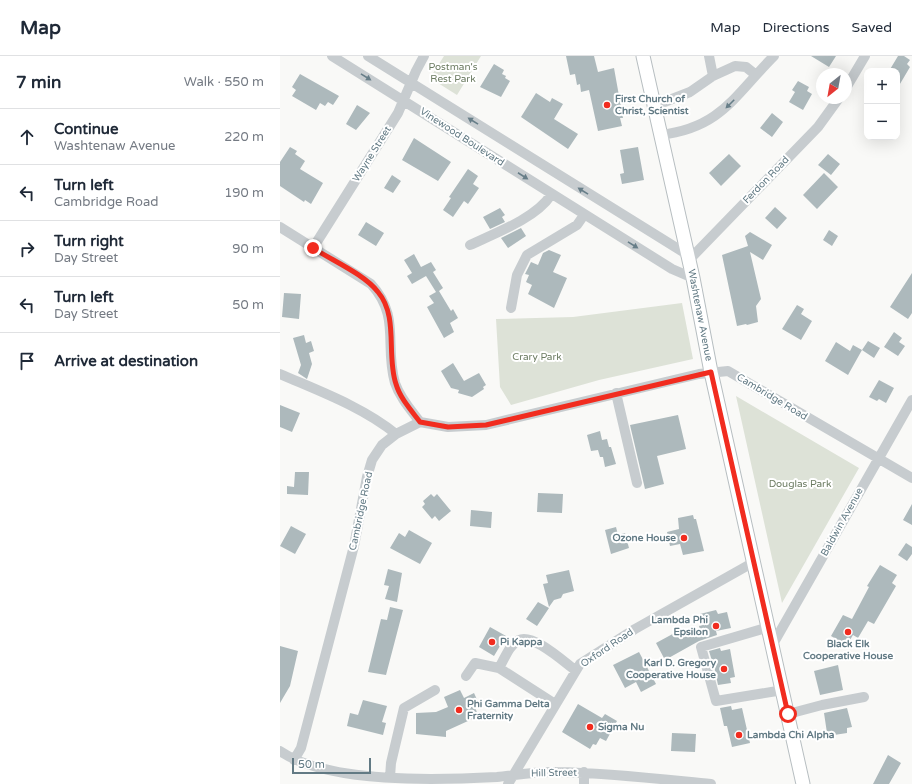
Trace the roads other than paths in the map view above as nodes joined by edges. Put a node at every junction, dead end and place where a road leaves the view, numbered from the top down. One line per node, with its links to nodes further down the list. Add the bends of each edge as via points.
1 (332, 56): 12 (street, Vinewood Boulevard, one-way to 12)
2 (368, 56): 11 (street, Vinewood Boulevard)
3 (424, 56): 11 (street, Wayne Street)
4 (643, 56): 14 (main road, Washtenaw Avenue)
5 (709, 56): 9 (street)
6 (774, 56): 8 (street)
7 (865, 56): 10 (street)
8 (756, 75): 9 (street, via 746,67 735,66); 15 (street, one-way to 15, via 719,114 707,122 676,134)
9 (713, 76): 14 (street, via 690,92)
10 (852, 78)
11 (411, 82): 12 (street, Wayne Street); 17 (street, Vinewood Boulevard, one-way to 11)
12 (403, 100): 16 (street, Vinewood Boulevard, one-way to 16); 21 (street, Wayne Street, via 398,113)
13 (835, 104): 22 (street, Ferdon Road, via 818,127)
14 (654, 106): 15 (main road, Washtenaw Avenue)
15 (660, 135): 22 (main road, Washtenaw Avenue)
16 (551, 195): 18 (street, Vinewood Boulevard); 20 (street, via 545,204 528,215)
17 (601, 203): 18 (street); 22 (street, Vinewood Boulevard)
18 (588, 217): 23 (street, Vinewood Boulevard, one-way to 23, via 672,269); 24 (street, via 528,255 517,275)
19 (280, 227): 21 (street)
20 (470, 246)
21 (313, 248): 29 (street, via 371,284 379,293 389,314 391,360 396,384)
22 (688, 258): 23 (main road, Washtenaw Avenue)
23 (693, 278): 25 (main road, Washtenaw Avenue)
24 (511, 308)
25 (711, 372): 27 (street, Cambridge Road); 31 (street, Cambridge Road, via 728,371); 34 (main road, Washtenaw Avenue)
26 (280, 374): 30 (street, via 346,404 386,425)
27 (616, 393): 29 (street, Cambridge Road, via 486,425 448,427); 33 (street)
28 (912, 400): 31 (street, Baldwin Avenue)
29 (420, 422): 30 (street, Cambridge Road)
30 (396, 434): 46 (street, Cambridge Road, via 382,445 372,460 354,546 300,748)
31 (878, 459): 32 (street, Cambridge Road); 36 (street, Baldwin Avenue)
32 (912, 478)
33 (637, 483)
34 (754, 562): 35 (main road, Washtenaw Avenue); 38 (street, Oxford Road, via 635,629 585,660)
35 (769, 627): 36 (main road, Washtenaw Avenue); 41 (street, via 701,647 716,701)
36 (773, 644): 41 (main road, Washtenaw Avenue)
37 (500, 668): 38 (street, via 514,644 520,639 528,639 540,644); 39 (street, via 475,663); 43 (street)
38 (575, 670): 43 (street, Oxford Road)
39 (466, 676)
40 (435, 690): 49 (street, via 404,708)
41 (783, 690): 44 (main road, Washtenaw Avenue)
42 (864, 697): 44 (street)
43 (554, 704): 48 (street, Oxford Road)
44 (788, 714): 53 (main road, Washtenaw Avenue)
45 (280, 751): 46 (street, Hill Street)
46 (294, 760): 49 (street, Hill Street, via 341,773)
47 (584, 772): 48 (street, Hill Street); 51 (street); 52 (street, Hill Street)
48 (514, 775): 49 (street, Hill Street, via 454,778); 50 (street, Oxford Road)
49 (390, 777)
50 (508, 784)
51 (584, 784)
52 (712, 784)
53 (803, 784)

